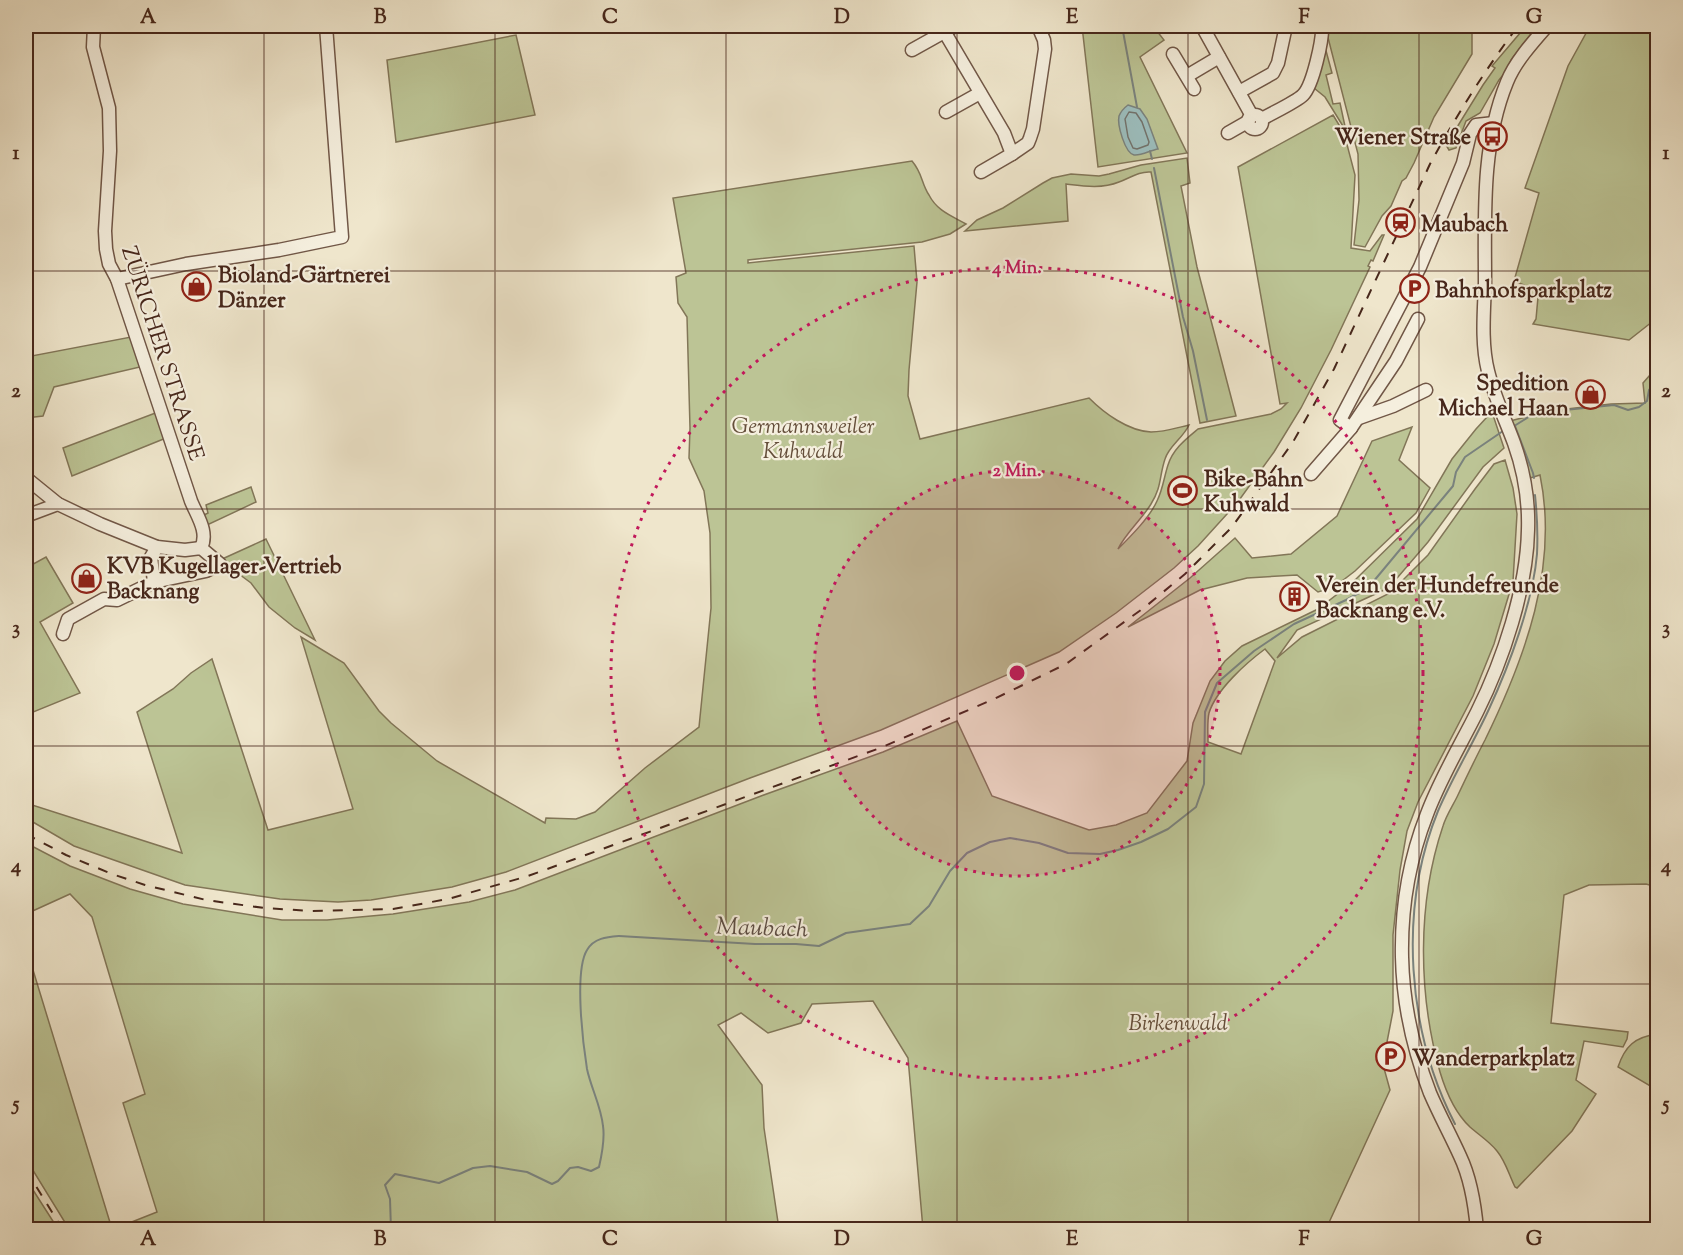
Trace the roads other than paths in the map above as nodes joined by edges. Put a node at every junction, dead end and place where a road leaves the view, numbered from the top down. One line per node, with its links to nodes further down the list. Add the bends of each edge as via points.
1 (94, 26): 22 (street, ZÜRICHER STRASSE, via 93,47 109,108 106,249)
2 (326, 26): 22 (street, via 342,237)
3 (1038, 26): 20 (street, via 1045,49 1033,129 1028,143)
4 (1202, 26): 11 (street)
5 (1286, 26): 14 (street, via 1273,73)
6 (1322, 26): 17 (street, via 1311,80 1303,95)
7 (1546, 26): 18 (street, via 1511,73)
8 (947, 28): 9 (street); 15 (street)
9 (912, 50)
10 (1173, 54): 12 (street)
11 (1220, 57): 12 (street); 14 (street)
12 (1187, 76): 13 (street)
13 (1194, 89)
14 (1239, 92): 17 (street)
15 (980, 93): 16 (street); 20 (street)
16 (946, 112)
17 (1254, 119): 19 (street)
18 (1494, 123): 25 (street, via 1476,125 1470,134 1428,249 1340,420); 34 (street, via 1487,168 1484,339 1488,371 1523,478 1528,545 1503,648 1490,684 1428,812 1412,862 1402,916 1402,978 1407,1017 1420,1067 1462,1158)
19 (1228, 133)
20 (1012, 154): 21 (street)
21 (981, 172)
22 (117, 279): 31 (street, ZÜRICHER STRASSE, via 205,534)
23 (1418, 319): 25 (street)
24 (1426, 390): 25 (street)
25 (1355, 423): 26 (street)
26 (1311, 474)
27 (26, 478): 28 (street)
28 (58, 504): 29 (street); 30 (street)
29 (26, 516)
30 (157, 547): 31 (street); 32 (street, via 151,557)
31 (201, 548): 32 (street, via 220,564 206,571)
32 (154, 582): 33 (street, via 117,600 104,599 68,619)
33 (63, 634)
34 (1477, 1230)

